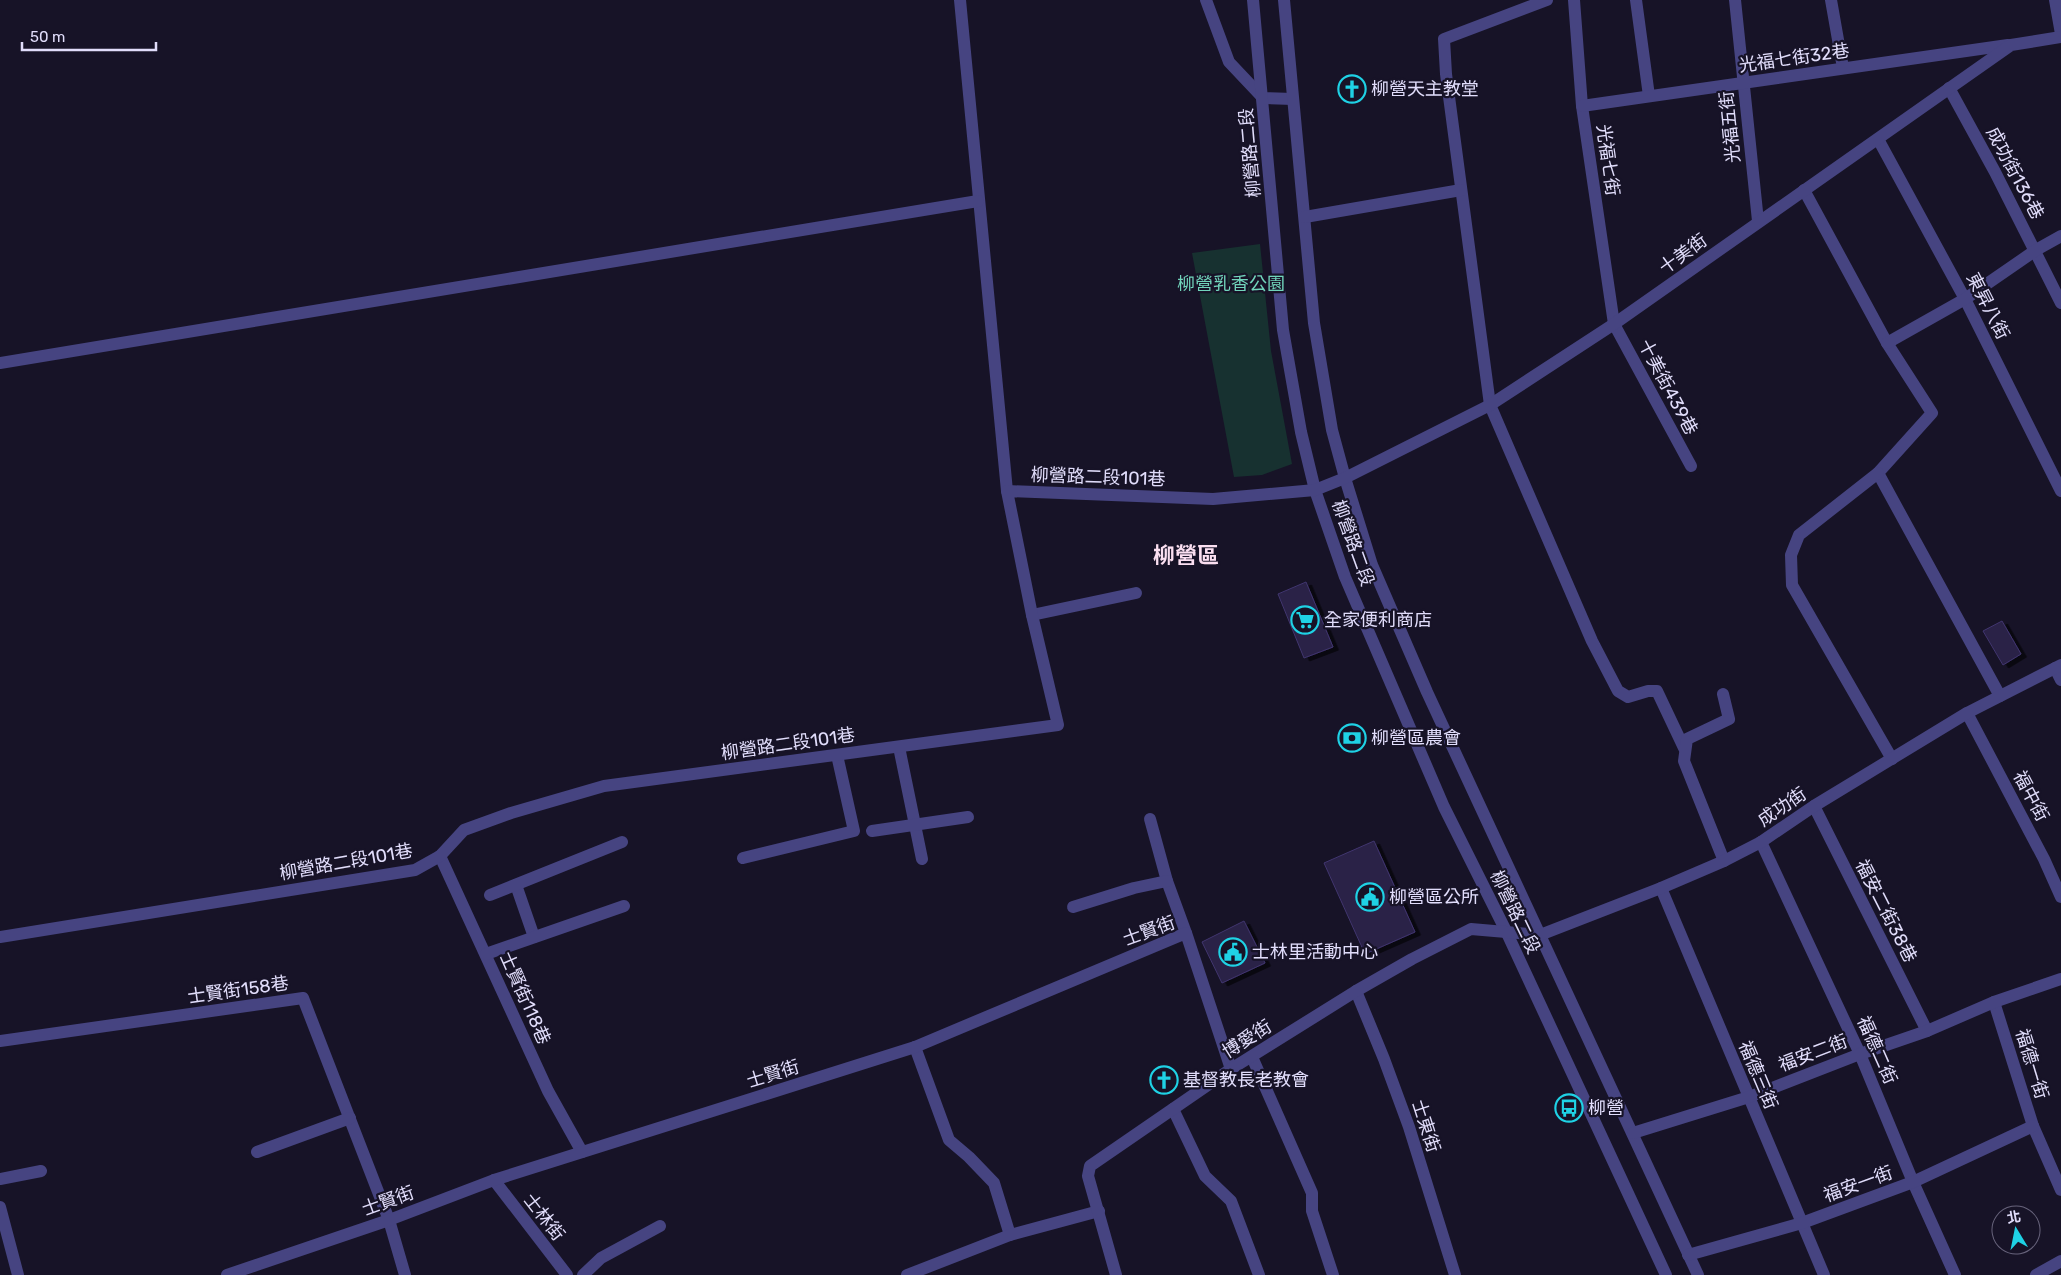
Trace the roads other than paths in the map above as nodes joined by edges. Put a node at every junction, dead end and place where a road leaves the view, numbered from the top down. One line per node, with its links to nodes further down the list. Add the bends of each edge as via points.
1 (960, 0): 23 (street)
2 (1206, 0): 17 (street, via 1229,62)
3 (1254, 0): 17 (street, 柳營路二段)
4 (1284, 0): 18 (street, 柳營路二段)
5 (1546, 0): 21 (street, via 1444,39)
6 (1574, 0): 19 (street, 光福七街)
7 (1636, 0): 16 (street)
8 (1735, 0): 14 (street, 光福五街)
9 (1831, 0): 13 (street)
10 (2055, 0): 11 (street)
11 (2061, 35): 12 (street, 十美街)
12 (2011, 44): 13 (street, 光福七街32巷); 15 (street, 十美街)
13 (1843, 68): 14 (street, 光福七街32巷)
14 (1743, 83): 16 (street, 光福七街32巷); 25 (street, 光福五街)
15 (1949, 88): 20 (street, 十美街); 27 (street, 成功街136巷)
16 (1649, 96): 19 (street, 光福七街32巷)
17 (1263, 98): 18 (street); 37 (street, 柳營路二段, via 1283,330 1301,432)
18 (1293, 98): 24 (street, 柳營路二段)
19 (1582, 106): 30 (street, 光福七街)
20 (1878, 139): 22 (street, 十美街); 28 (street, 東昇八街)
21 (1461, 190): 24 (street); 33 (street)
22 (1804, 190): 25 (street, 十美街); 31 (street)
23 (978, 201): 32 (street); 38 (street)
24 (1305, 217): 36 (street, 柳營路二段, via 1314,323 1332,430)
25 (1758, 221): 30 (street, 十美街)
26 (2061, 236): 27 (street)
27 (2036, 250): 28 (street); 29 (street, 成功街136巷)
28 (1965, 299): 31 (street); 39 (street, 東昇八街)
29 (2061, 304)
30 (1614, 324): 33 (street, 十美街); 34 (street, 十美街439巷)
31 (1887, 343): 35 (street, via 1932,413)
32 (0, 364)
33 (1490, 405): 36 (street, 十美街); 48 (street, via 1592,642 1618,691 1628,697 1657,691)
34 (1691, 466)
35 (1878, 473): 45 (street); 50 (street, via 1799,535 1791,556 1792,585)
36 (1345, 478): 37 (street, 十美街); 71 (street, 柳營路二段, via 1376,574)
37 (1316, 490): 38 (street, 柳營路二段101巷, via 1213,499); 69 (street, 柳營路二段, via 1345,577 1444,808)
38 (1007, 491): 41 (street, 柳營路二段101巷)
39 (2061, 491)
40 (1136, 593): 41 (street)
41 (1032, 615): 47 (street, 柳營路二段101巷, via 1058,725)
42 (2058, 666): 43 (street); 45 (street, 成功街)
43 (2061, 680)
44 (1723, 694): 48 (street, via 1729,718 1686,739)
45 (2000, 696): 46 (street, 成功街)
46 (1967, 713): 50 (street, 成功街); 66 (street, 福中街)
47 (899, 747): 49 (street, 柳營路二段101巷); 54 (street)
48 (1684, 748): 61 (street, via 1684,761)
49 (837, 755): 58 (street, 柳營路二段101巷, via 604,786 464,830); 59 (street, via 854,831)
50 (1892, 759): 51 (street, 成功街)
51 (1814, 806): 57 (street, 成功街); 78 (street, 福安二街38巷)
52 (968, 817): 54 (street)
53 (1150, 819): 62 (street)
54 (915, 825): 55 (street); 60 (street)
55 (872, 830)
56 (622, 842): 63 (street)
57 (1761, 842): 61 (street, 成功街); 81 (street, 福德二街)
58 (440, 856): 72 (street, 柳營路二段101巷, via 415,870); 74 (street, 士賢街118巷)
59 (743, 858)
60 (922, 860)
61 (1724, 861): 64 (street, 成功街)
62 (1167, 881): 68 (street); 70 (street)
63 (516, 884): 65 (street); 73 (street)
64 (1661, 888): 71 (street, 成功街); 84 (street, 福德三街)
65 (490, 895)
66 (2061, 897)
67 (624, 906): 73 (street)
68 (1073, 907)
69 (1506, 931): 71 (street, 成功街); 76 (street, 博愛街, via 1471,929); 114 (street, 柳營路二段)
70 (1186, 933): 80 (street, 士賢街); 83 (street, 士賢街)
71 (1540, 935): 88 (street, 柳營路二段)
72 (0, 937)
73 (534, 938): 74 (street)
74 (486, 954): 90 (street, 士賢街118巷, via 548,1091)
75 (2061, 979): 77 (street, 福安二街)
76 (1356, 991): 82 (street, 博愛街); 113 (street, 士東街, via 1409,1127)
77 (1994, 1002): 78 (street, 福安二街); 87 (street, 福德一街)
78 (1927, 1031): 81 (street, 福安二街)
79 (0, 1041): 86 (street, 士賢街158巷, via 303,998)
80 (915, 1048): 90 (street, 士賢街); 101 (street, via 949,1140 994,1183)
81 (1860, 1054): 84 (street, 福安二街); 94 (street, 福德二街)
82 (1252, 1057): 83 (street, 博愛街); 112 (street, via 1312,1193 1312,1211)
83 (1231, 1070): 85 (street, 博愛街)
84 (1749, 1097): 88 (street, 福安二街); 99 (street, 福德三街)
85 (1173, 1109): 97 (street, 博愛街, via 1090,1166 1088,1176); 111 (street, via 1205,1176 1232,1201)
86 (350, 1118): 89 (street); 98 (street, 士賢街158巷)
87 (2033, 1126): 94 (street, 福安一街); 95 (street, 福德一街)
88 (1633, 1133): 102 (street, 柳營路二段)
89 (257, 1152)
90 (582, 1152): 93 (street, 士賢街)
91 (41, 1171): 92 (street)
92 (0, 1179)
93 (494, 1180): 98 (street, 士賢街); 107 (street, 士林街)
94 (1913, 1182): 99 (street, 福安一街); 117 (street, 福德二街)
95 (2061, 1190)
96 (0, 1207): 104 (street)
97 (1099, 1211): 101 (street); 110 (street, 博愛街)
98 (389, 1220): 105 (street, 士賢街); 106 (street, 士賢街158巷)
99 (1802, 1223): 102 (street, 福安一街); 116 (street, 福德三街)
100 (660, 1226): 108 (street, via 601,1258)
101 (1010, 1235): 109 (street)
102 (1688, 1255): 115 (street, 柳營路二段)
103 (2061, 1261): 118 (street)
104 (18, 1275)
105 (227, 1275)
106 (405, 1275)
107 (567, 1275)
108 (583, 1275)
109 (907, 1275)
110 (1116, 1275)
111 (1259, 1275)
112 (1333, 1275)
113 (1455, 1275)
114 (1666, 1275)
115 (1698, 1275)
116 (1824, 1275)
117 (1955, 1275)
118 (2036, 1275)

